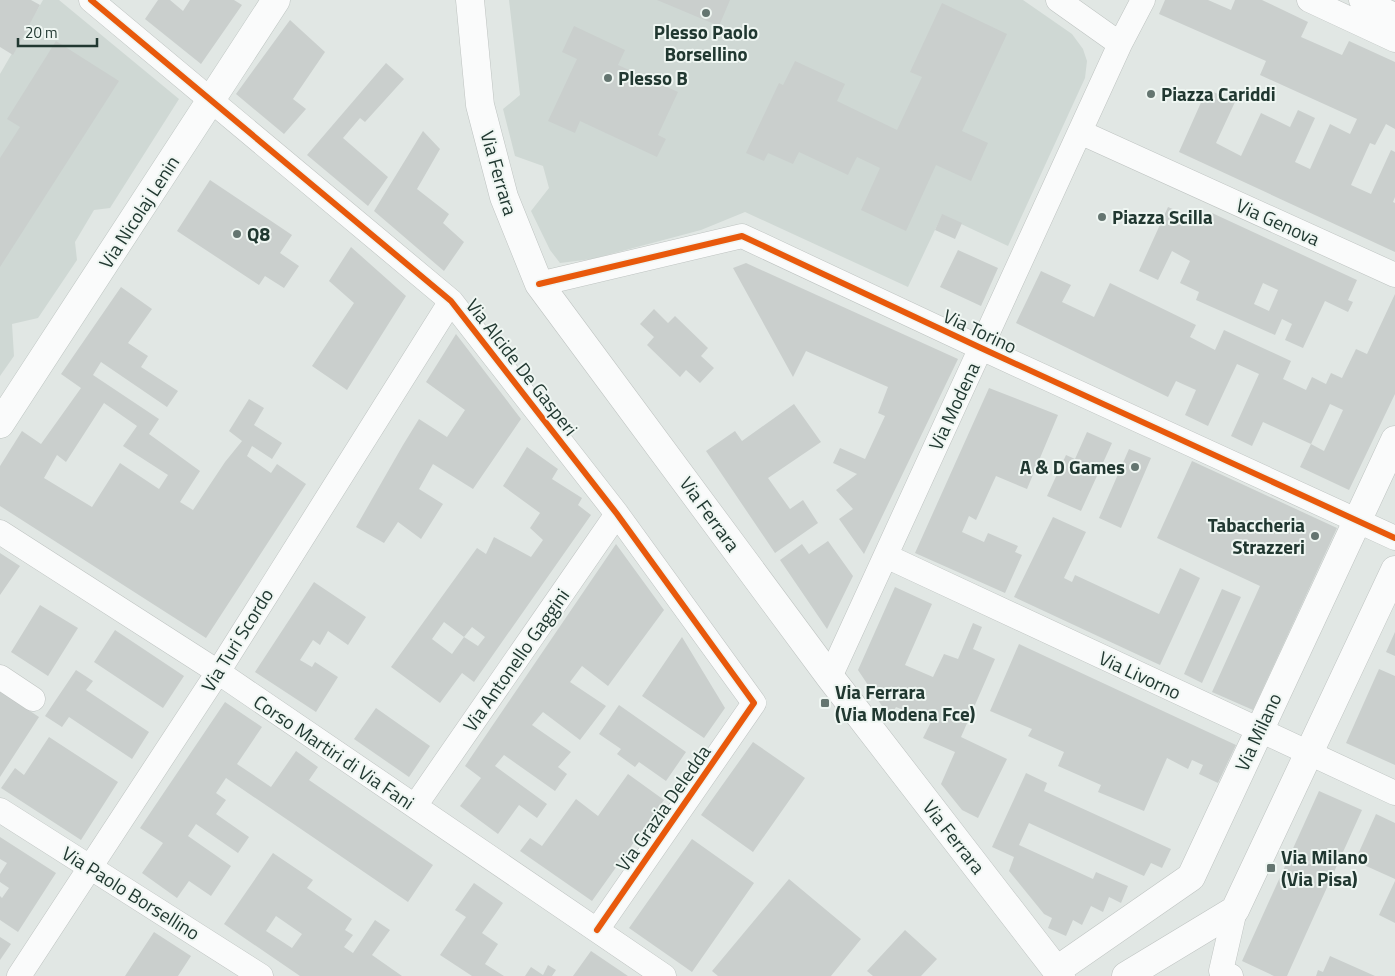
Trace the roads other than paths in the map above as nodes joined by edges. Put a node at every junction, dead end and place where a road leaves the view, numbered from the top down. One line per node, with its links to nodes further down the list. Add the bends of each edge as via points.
1 (91, 0): 11 (street, Via Alcide De Gasperi)
2 (276, 0): 11 (street, Via Nicolaj Lenin)
3 (470, 0): 14 (street, Via Ferrara, via 480,105 504,197)
4 (1058, 0): 10 (street)
5 (1142, 0): 10 (street, Via Modena)
6 (1309, 0): 9 (street)
7 (1361, 0): 8 (street)
8 (1395, 15)
9 (1395, 40)
10 (1120, 44): 12 (street, Via Modena)
11 (211, 102): 15 (street, Via Alcide De Gasperi); 17 (street, Via Nicolaj Lenin)
12 (1080, 132): 13 (street, Via Genova); 16 (street, Via Modena)
13 (1395, 275)
14 (539, 284): 16 (street, Via Torino, via 742,236); 27 (street, Via Ferrara)
15 (451, 301): 19 (street, Via Alcide De Gasperi); 25 (street, Via Turi Scordo)
16 (981, 348): 20 (street, Via Torino); 23 (street, Via Modena)
17 (0, 424)
18 (1395, 440): 20 (street, Via Milano)
19 (617, 514): 29 (street, Via Alcide De Gasperi); 33 (street, Via Antonello Gaggini)
20 (1356, 520): 22 (street, Via Torino); 30 (street, Via Milano)
21 (0, 532): 25 (street, Corso Martiri di Via Fani)
22 (1395, 538)
23 (886, 556): 27 (street, Via Modena); 30 (street, Via Livorno)
24 (1395, 570): 31 (street)
25 (218, 672): 33 (street, Corso Martiri di Via Fani); 35 (street, Via Turi Scordo)
26 (0, 677): 28 (street)
27 (830, 677): 38 (street, Via Ferrara)
28 (33, 700)
29 (754, 703): 37 (street, Via Grazia Deledda)
30 (1259, 730): 31 (street, Via Livorno); 38 (street, Via Milano, via 1191,877)
31 (1309, 753): 32 (street, Via Livorno); 36 (street)
32 (1395, 793)
33 (415, 806): 37 (street, Corso Martiri di Via Fani)
34 (0, 810): 35 (street, Via Paolo Borsellino)
35 (90, 868): 40 (street, Via Turi Scordo); 41 (street, Via Paolo Borsellino)
36 (1235, 910): 39 (street); 43 (street)
37 (597, 930): 42 (street, Corso Martiri di Via Fani)
38 (1059, 973)
39 (1226, 974)
40 (19, 976)
41 (261, 976)
42 (664, 976)
43 (1126, 976)

